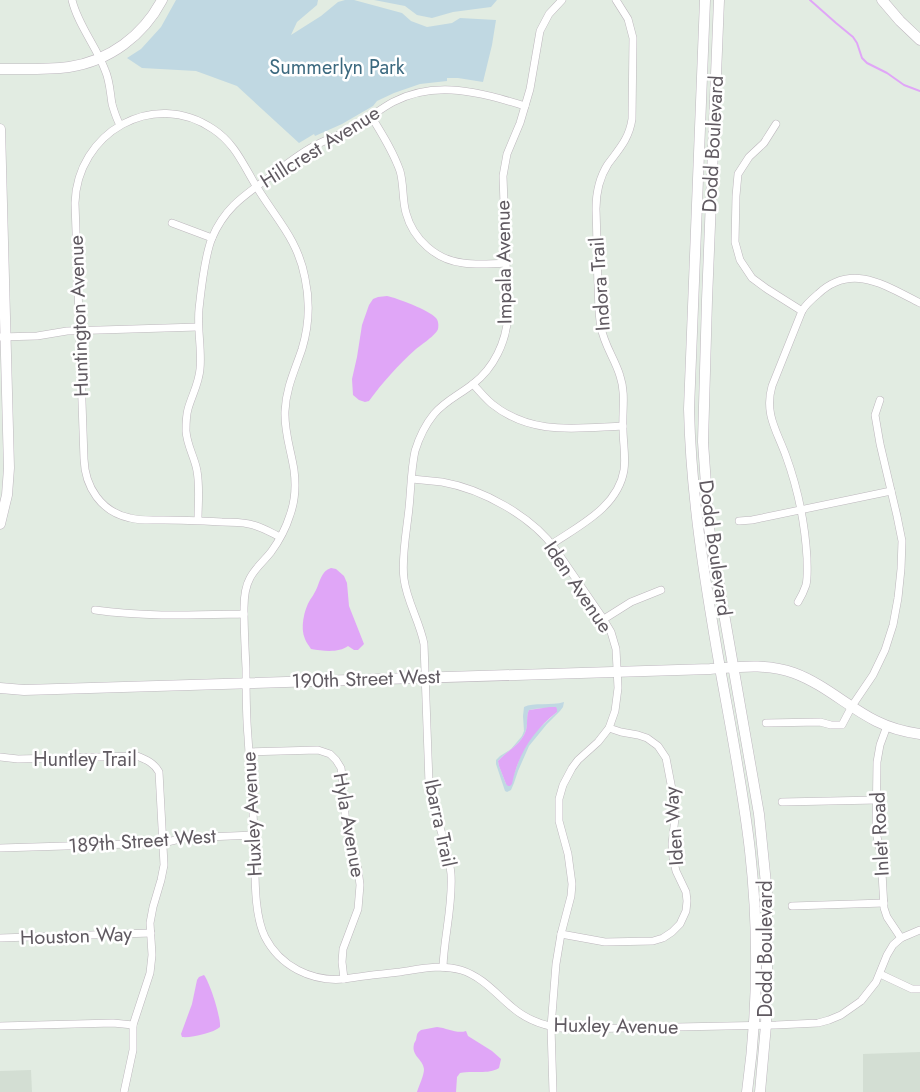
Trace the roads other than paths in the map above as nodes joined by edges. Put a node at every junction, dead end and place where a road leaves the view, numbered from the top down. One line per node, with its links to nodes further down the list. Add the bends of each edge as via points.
1 (72, 0): 11 (street)
2 (162, 0): 11 (main road, via 133,38)
3 (562, 0): 13 (street, Impala Avenue, via 540,31)
4 (616, 0): 29 (street, Indora Trail, via 628,19 634,38 632,119 626,140 603,174 596,201 600,322 604,342 622,384)
5 (705, 0): 44 (main road, Dodd Boulevard, via 690,446 700,542)
6 (714, 0): 9 (main road, via 714,22)
7 (719, 0): 9 (main road, Dodd Boulevard)
8 (882, 0): 10 (main road)
9 (719, 30): 43 (main road, Dodd Boulevard, via 706,300 703,442 708,519)
10 (920, 40)
11 (100, 58): 12 (main road, via 60,68); 16 (street)
12 (0, 69)
13 (525, 106): 14 (street, Hillcrest Avenue, via 486,94 448,89 399,99); 21 (street, Impala Avenue, via 504,167)
14 (371, 116): 18 (street, Hillcrest Avenue, via 302,153); 21 (street, via 396,161 403,183 406,214 419,239 434,252 453,261)
15 (776, 124): 23 (street, via 738,174 735,242 740,260 752,278)
16 (120, 125): 18 (street, Huntington Avenue, via 139,117 159,114 181,115 200,121 231,144); 25 (street, Huntington Avenue, via 90,154 77,185)
17 (0, 129): 26 (main road)
18 (256, 187): 20 (street, Hillcrest Avenue, via 230,208); 36 (street, Huxley Avenue, via 294,244 308,298 305,337 286,401 285,427 295,488 291,513)
19 (172, 223): 20 (street)
20 (212, 238): 24 (street, Hillcrest Avenue, via 206,258)
21 (506, 263): 27 (street, Impala Avenue, via 508,316 505,335 495,360)
22 (920, 303): 23 (street, via 880,283 860,278 839,280 823,289)
23 (802, 311): 32 (street, via 772,386 769,408)
24 (198, 327): 25 (street); 33 (street, Hillcrest Avenue, via 200,369 186,424 197,472)
25 (79, 331): 26 (street); 33 (street, Huntington Avenue, via 84,467 90,487 105,506 122,516 138,520)
26 (3, 337): 35 (main road, via 9,468)
27 (473, 384): 29 (street, via 498,408 532,424 554,428); 30 (street, Impala Avenue, via 448,400 428,422 415,450)
28 (880, 400): 31 (street, via 875,415)
29 (623, 426): 37 (street, Indora Trail, via 624,469 610,501)
30 (412, 479): 37 (street, Iden Avenue, via 454,485 495,500 518,514); 46 (street, Impala Avenue, via 403,575 424,644)
31 (891, 491): 32 (street); 49 (street, via 902,542 898,598 893,625 874,675)
32 (800, 510): 34 (street); 39 (street, via 807,572 806,586)
33 (198, 520): 36 (street, Huntington Avenue, via 250,524)
34 (739, 522)
35 (0, 524)
36 (280, 537): 41 (street, Huxley Avenue, via 249,579)
37 (552, 544): 42 (street, Iden Avenue)
38 (661, 590): 42 (street, via 631,602)
39 (798, 602)
40 (95, 610): 41 (street, via 162,616)
41 (244, 614): 47 (street, Huxley Avenue)
42 (604, 619): 45 (street, Iden Avenue, via 614,643)
43 (733, 667): 44 (main road, 190th Street West); 49 (main road, 190th Street West, via 764,667 794,673); 73 (main road, Dodd Boulevard, via 759,814 767,894)
44 (720, 668): 45 (main road, 190th Street West); 75 (main road, Dodd Boulevard, via 752,863 756,948)
45 (618, 671): 46 (main road, 190th Street West); 52 (street, Iden Avenue, via 617,702)
46 (426, 678): 47 (main road, 190th Street West); 68 (street, Ibarra Trail, via 430,793 446,842 451,875)
47 (246, 683): 48 (main road, 190th Street West); 54 (street, Huxley Avenue)
48 (0, 688)
49 (852, 706): 50 (street, via 842,725); 51 (main road, 190th Street West)
50 (766, 723)
51 (887, 726): 53 (main road, 190th Street West); 56 (street, Inlet Road, via 878,753)
52 (609, 728): 65 (street, Iden Avenue, via 575,764 561,792 560,821 572,884); 65 (street, Iden Way, via 647,738 664,754 675,805 673,858 686,892 686,910 672,932 653,941 605,942)
53 (920, 734)
54 (248, 752): 58 (street, Huxley Avenue); 70 (street, Hyla Avenue, via 318,750 333,757 340,768 346,826 360,885 358,909 343,949)
55 (0, 757): 59 (street, Huntley Trail, via 138,756 149,760 159,772)
56 (876, 800): 57 (street); 61 (street, Inlet Road)
57 (782, 802)
58 (254, 835): 59 (street, 189th Street West, via 184,838); 70 (street, Huxley Avenue, via 257,912 270,944 301,972 321,978)
59 (163, 843): 60 (street, 189th Street West); 64 (street, Huntley Trail, via 162,880 153,907)
60 (0, 848)
61 (884, 903): 62 (street); 67 (street, Inlet Road, via 887,917)
62 (792, 906)
63 (920, 930): 67 (street)
64 (151, 933): 66 (street, Houston Way); 72 (street, Huntley Trail, via 150,972)
65 (561, 934): 76 (street, Iden Avenue)
66 (0, 938)
67 (901, 938): 69 (street, Huxley Avenue, via 890,950)
68 (443, 967): 70 (street, Huxley Avenue); 76 (street, Huxley Avenue, via 472,975 521,1014)
69 (880, 974): 71 (street, via 912,989); 73 (street, Huxley Avenue, via 861,1001 841,1015 818,1023)
70 (344, 979)
71 (920, 989)
72 (133, 1025): 74 (street); 77 (street, Huntley Trail, via 133,1050)
73 (766, 1025): 75 (street, Huxley Avenue); 80 (main road, Dodd Boulevard)
74 (0, 1026)
75 (753, 1026): 76 (street, Huxley Avenue, via 577,1030); 79 (main road, Dodd Boulevard)
76 (551, 1027): 78 (street, Iden Avenue)
77 (124, 1092)
78 (553, 1092)
79 (747, 1092)
80 (760, 1092)

